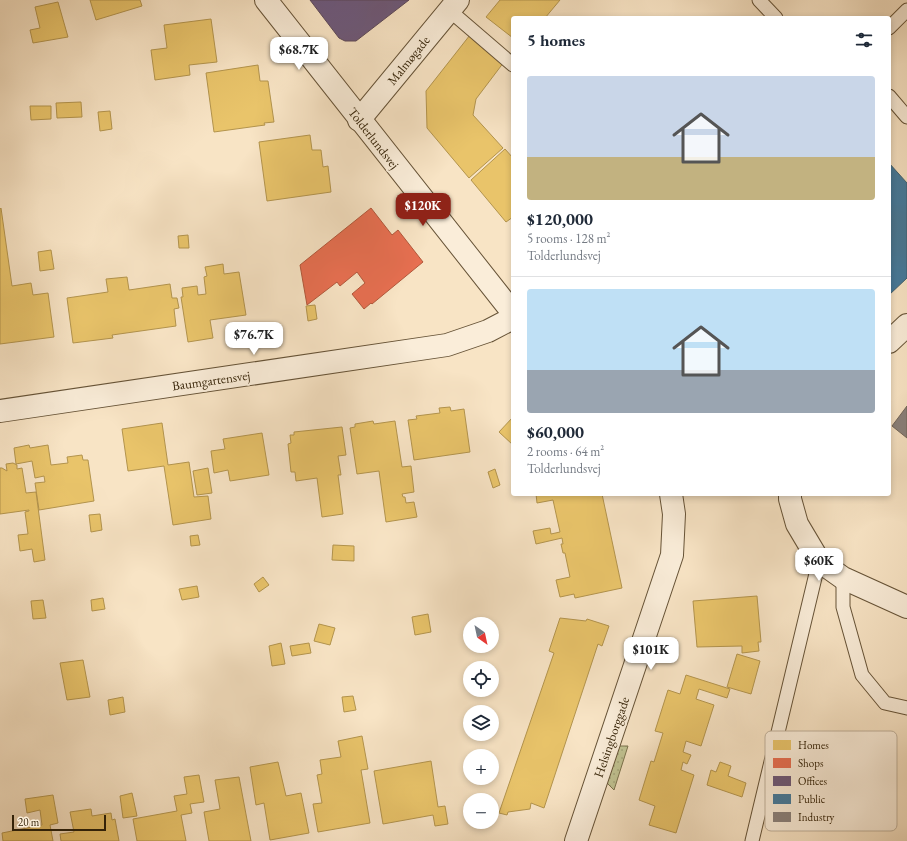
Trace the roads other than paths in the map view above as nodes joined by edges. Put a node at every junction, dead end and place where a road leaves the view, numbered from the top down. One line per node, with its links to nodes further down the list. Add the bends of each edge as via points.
1 (266, 0): 10 (street, Tolderlundsvej)
2 (759, 0): 5 (lane)
3 (453, 5): 7 (lane); 10 (street, Malmøgade)
4 (907, 10): 6 (lane)
5 (769, 16)
6 (891, 26)
7 (511, 63)
8 (891, 98): 9 (lane)
9 (907, 117)
10 (360, 120): 11 (street, Tolderlundsvej)
11 (511, 310)
12 (511, 319): 15 (street, Baumgartensvej, via 488,331 447,345)
13 (907, 325): 14 (street)
14 (891, 340)
15 (0, 411)
16 (671, 496): 24 (street, Helsingborggade, via 674,514 672,555)
17 (790, 497): 18 (street, via 798,524)
18 (818, 561): 19 (street); 22 (lane)
19 (843, 578): 20 (street); 21 (lane, via 843,607 862,675 884,703)
20 (907, 607)
21 (907, 708)
22 (778, 731)
23 (765, 786): 25 (lane)
24 (576, 841)
25 (752, 841)

